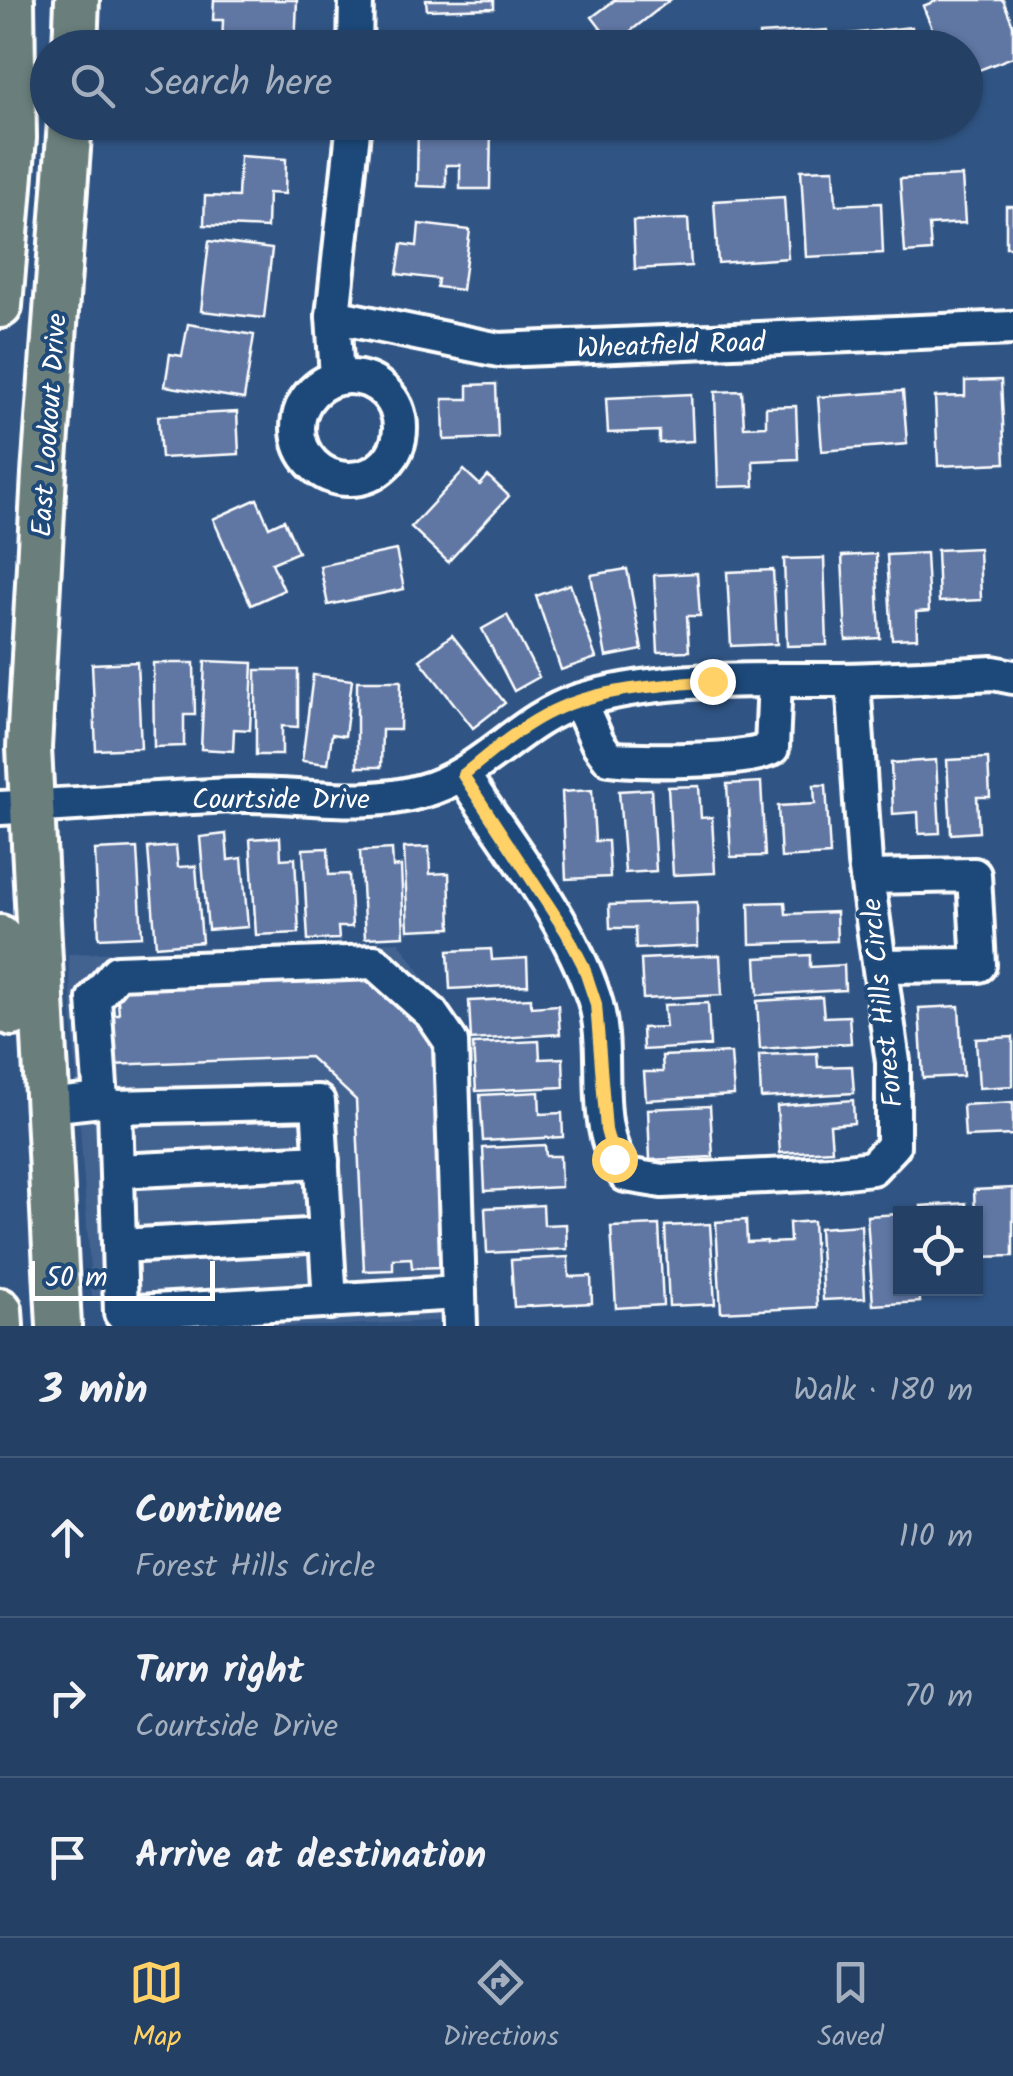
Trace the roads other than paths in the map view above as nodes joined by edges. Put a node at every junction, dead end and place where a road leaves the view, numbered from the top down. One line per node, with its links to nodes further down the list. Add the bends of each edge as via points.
1 (12, 0): 6 (main road, East Lookout Drive)
2 (77, 0): 4 (main road)
3 (356, 0): 5 (street)
4 (76, 30)
5 (356, 30)
6 (7, 139): 9 (main road, East Lookout Drive)
7 (69, 140): 18 (main road, East Lookout Drive)
8 (352, 140): 10 (street)
9 (0, 306)
10 (333, 316): 11 (street, Wheatfield Road, via 499,350); 12 (street)
11 (1013, 328)
12 (336, 378)
13 (1013, 677): 15 (street, Courtside Drive)
14 (775, 680): 15 (street, Courtside Drive); 16 (street, Courtside Drive, via 639,688); 16 (street, via 772,748 746,756 610,758)
15 (852, 680): 19 (street, Forest Hills Circle)
16 (579, 701): 17 (street, Courtside Drive, via 546,714)
17 (463, 775): 18 (street, Courtside Drive, via 423,791 366,799 244,795); 21 (street, Forest Hills Circle, via 583,965 596,1004 606,1130 626,1175 662,1181 872,1168 893,1146 894,1126)
18 (15, 807): 23 (main road, East Lookout Drive)
19 (868, 876): 21 (street, Forest Hills Circle); 21 (street, via 974,875 979,965)
20 (0, 937): 23 (main road, via 9,956 16,1060 31,1092)
21 (880, 966)
22 (108, 1104): 23 (street); 24 (street, via 318,1102); 25 (street); 28 (street, via 94,999 117,972 374,962 431,1013 451,1042)
23 (48, 1106): 33 (main road, East Lookout Drive)
24 (322, 1161): 25 (street); 26 (street)
25 (116, 1172): 27 (street)
26 (326, 1235): 27 (street); 29 (street)
27 (119, 1246): 31 (street, via 121,1313)
28 (459, 1293): 29 (street); 34 (street)
29 (330, 1302): 31 (street)
30 (0, 1310): 32 (main road)
31 (294, 1315)
32 (0, 1326)
33 (60, 1326)
34 (460, 1326)

